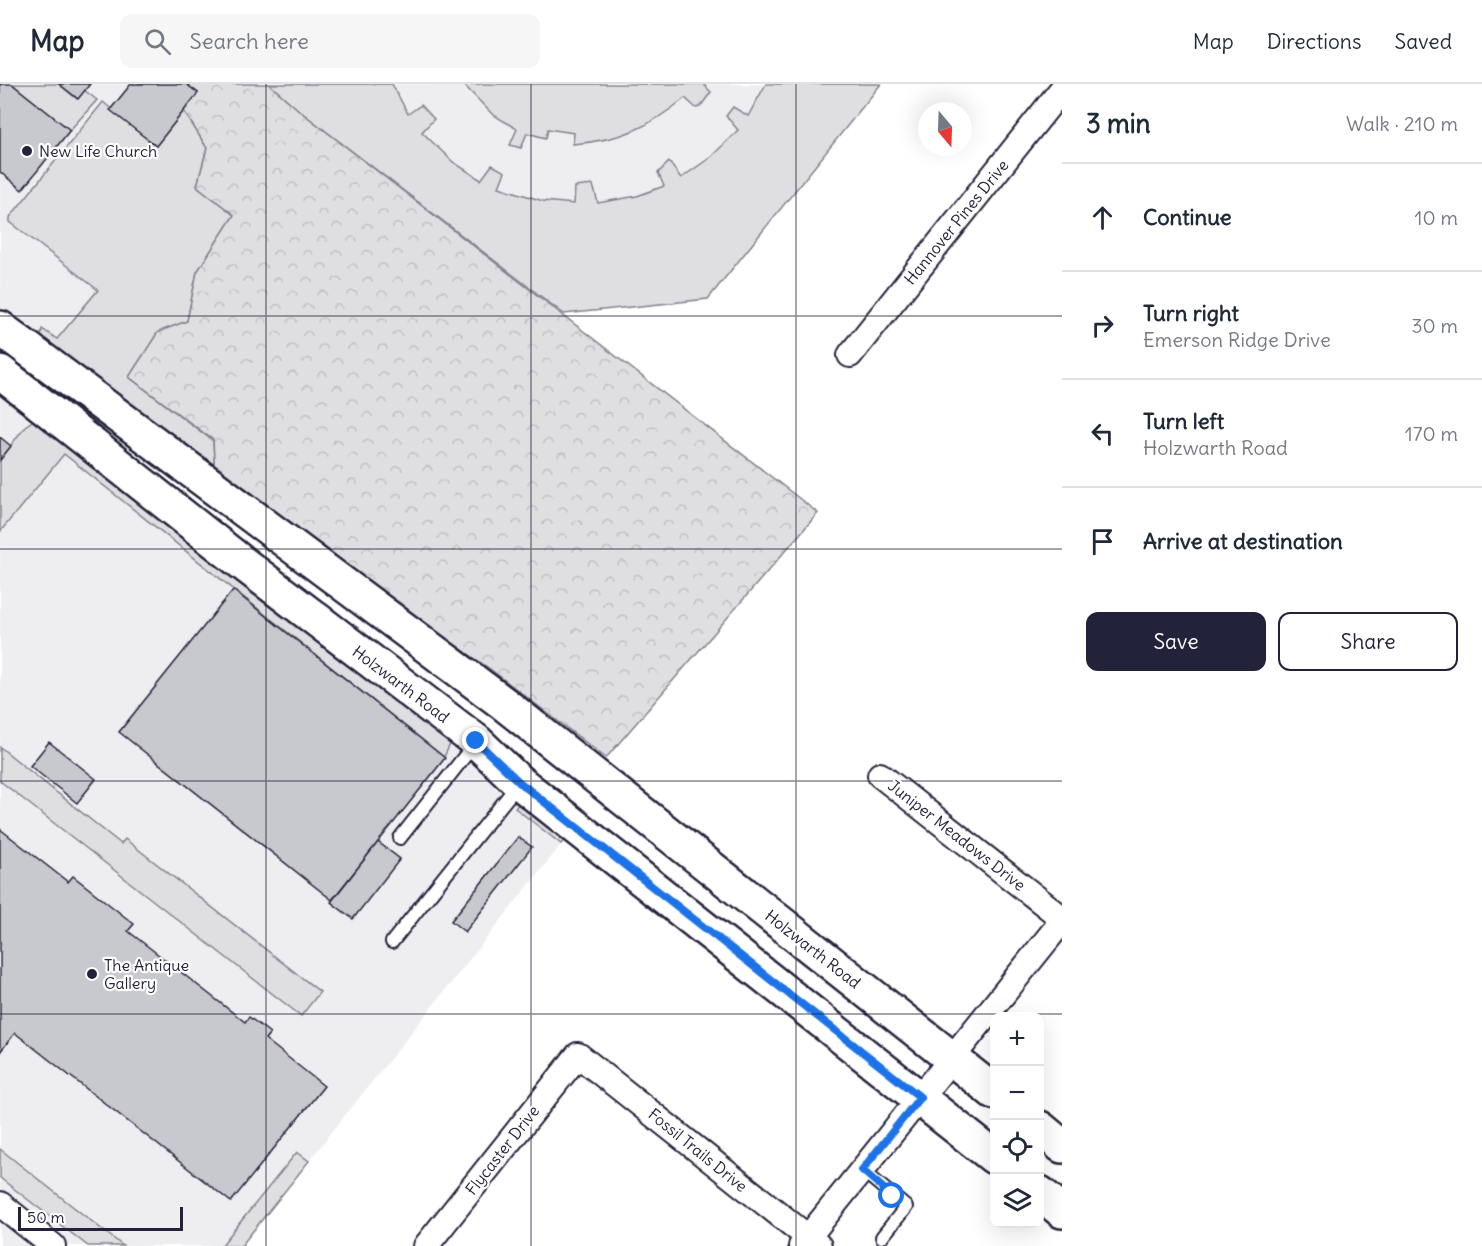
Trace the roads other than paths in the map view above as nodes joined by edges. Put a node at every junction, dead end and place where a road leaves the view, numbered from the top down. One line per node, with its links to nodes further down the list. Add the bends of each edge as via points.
1 (1062, 89): 3 (street, Hannover Pines Drive)
2 (6, 343): 5 (main road, Holzwarth Road)
3 (850, 355)
4 (0, 372): 6 (main road, Holzwarth Road, via 222,548)
5 (503, 703): 6 (main road); 13 (main road, Holzwarth Road)
6 (476, 741): 8 (main road, Holzwarth Road); 9 (lane)
7 (880, 776): 10 (street, Juniper Meadows Drive)
8 (519, 782): 11 (lane); 15 (main road, Holzwarth Road)
9 (400, 838)
10 (1062, 919): 13 (street)
11 (392, 942)
12 (578, 1055): 24 (street, Fossil Trails Drive); 26 (street, Flycaster Drive)
13 (951, 1058): 14 (main road, Holzwarth Road); 15 (street)
14 (990, 1089)
15 (920, 1097): 18 (main road, Holzwarth Road); 19 (street)
16 (1044, 1131): 17 (main road)
17 (1062, 1146)
18 (990, 1154)
19 (862, 1170): 23 (lane, via 906,1207); 24 (street)
20 (1044, 1196): 22 (main road)
21 (0, 1204): 25 (street)
22 (1062, 1211)
23 (882, 1237)
24 (809, 1243)
25 (53, 1246)
26 (426, 1246)

